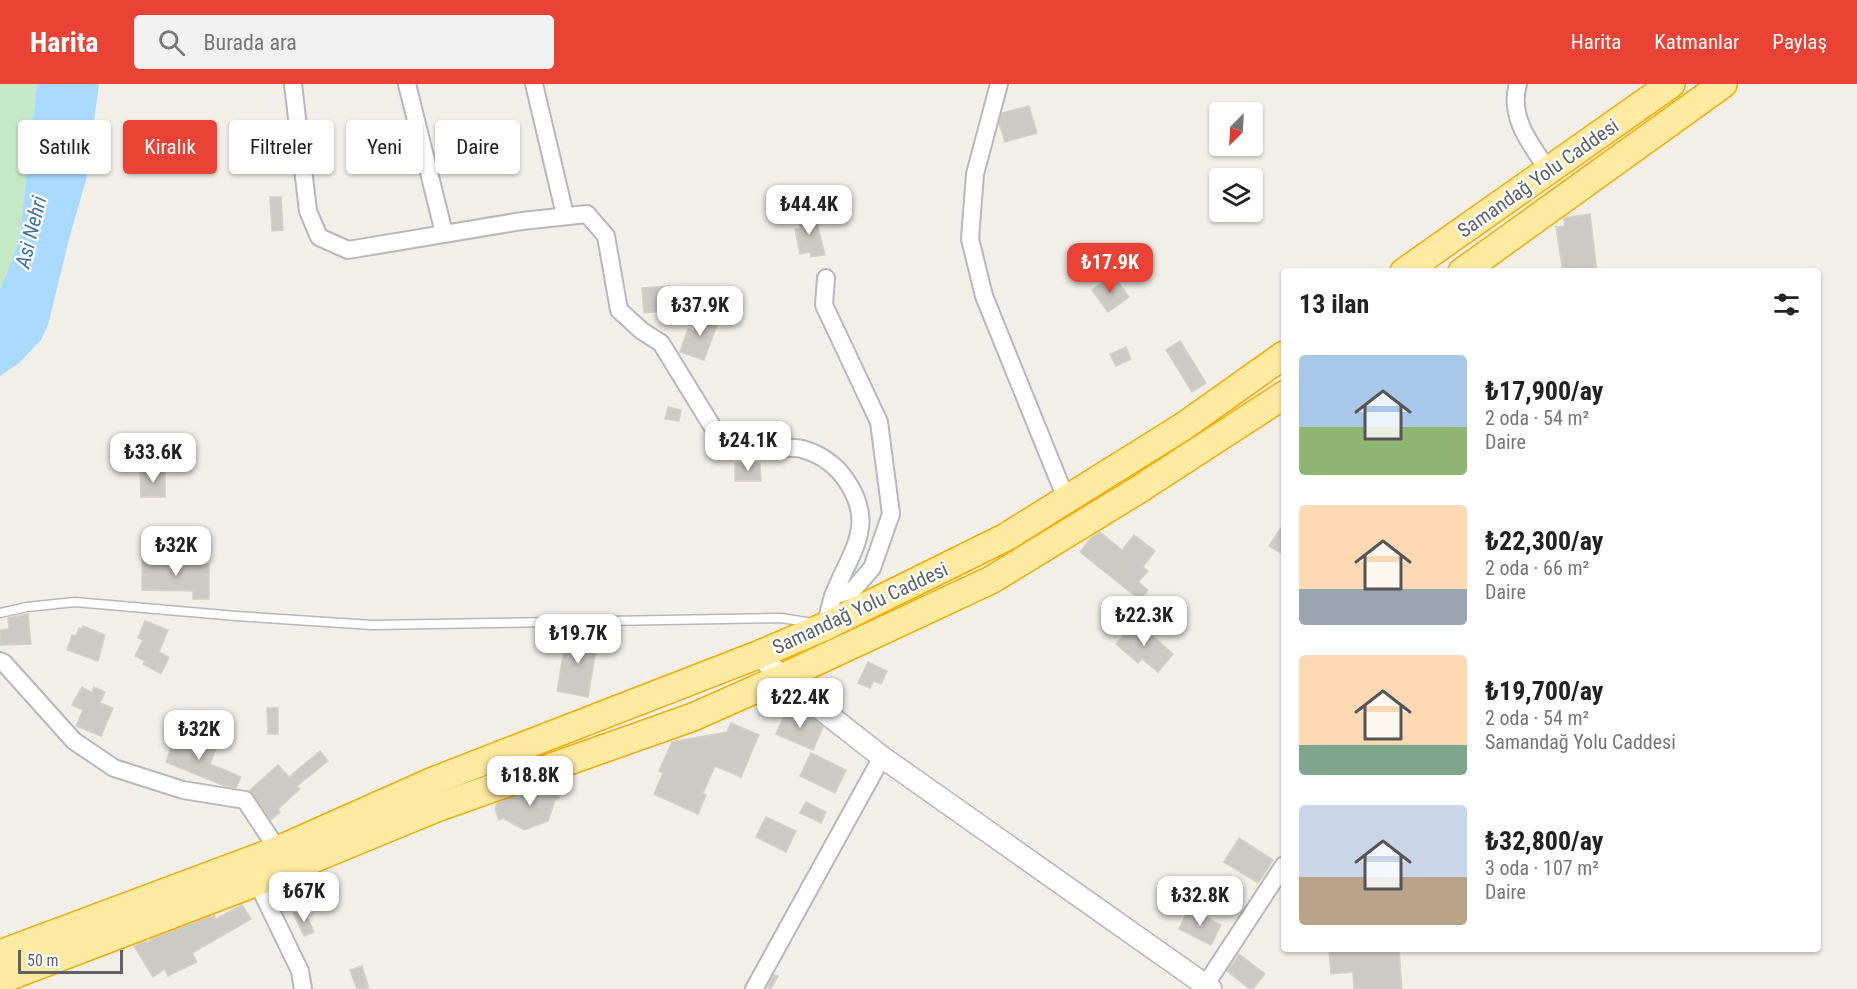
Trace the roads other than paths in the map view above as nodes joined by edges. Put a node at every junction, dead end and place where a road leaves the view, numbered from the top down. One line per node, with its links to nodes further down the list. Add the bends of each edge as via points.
1 (293, 84): 10 (street, via 308,211 319,237 348,250)
2 (407, 84): 10 (street)
3 (534, 84): 9 (street)
4 (999, 84): 16 (street, via 975,174 970,239 984,296)
5 (1518, 84): 8 (street, via 1514,95 1517,118)
6 (1671, 84): 8 (highway, Samandağ Yolu Caddesi)
7 (1723, 84): 12 (highway, Samandağ Yolu Caddesi)
8 (1549, 171): 11 (highway, Samandağ Yolu Caddesi)
9 (565, 215): 10 (street); 17 (street, via 586,214 606,236 619,310 661,343 720,439 759,448 800,448 822,457 840,471 860,508 861,529)
10 (444, 233)
11 (1410, 268)
12 (1468, 268)
13 (826, 278): 17 (street, via 824,305 879,422 891,514 872,568 853,590)
14 (1281, 357): 16 (highway, Samandağ Yolu Caddesi, via 1184,426)
15 (1281, 397): 22 (highway, Samandağ Yolu Caddesi, via 991,580)
16 (1067, 501): 19 (highway, Samandağ Yolu Caddesi, via 1006,537)
17 (833, 596): 19 (street)
18 (0, 613): 19 (lane, via 75,602 372,625 782,618)
19 (826, 626): 20 (highway, Samandağ Yolu Caddesi)
20 (760, 654): 22 (street); 24 (highway, Samandağ Yolu Caddesi, via 433,781)
21 (0, 661): 24 (street, via 74,741 114,768 183,790 245,800)
22 (782, 678): 23 (street); 26 (highway, Samandağ Yolu Caddesi, via 693,717 439,807)
23 (882, 757): 29 (street); 31 (street)
24 (278, 850): 27 (highway, Samandağ Yolu Caddesi)
25 (1281, 870): 29 (street)
26 (257, 882): 28 (highway, Samandağ Yolu Caddesi); 30 (street, via 300,971)
27 (0, 954)
28 (0, 980)
29 (1208, 987)
30 (303, 989)
31 (754, 989)

